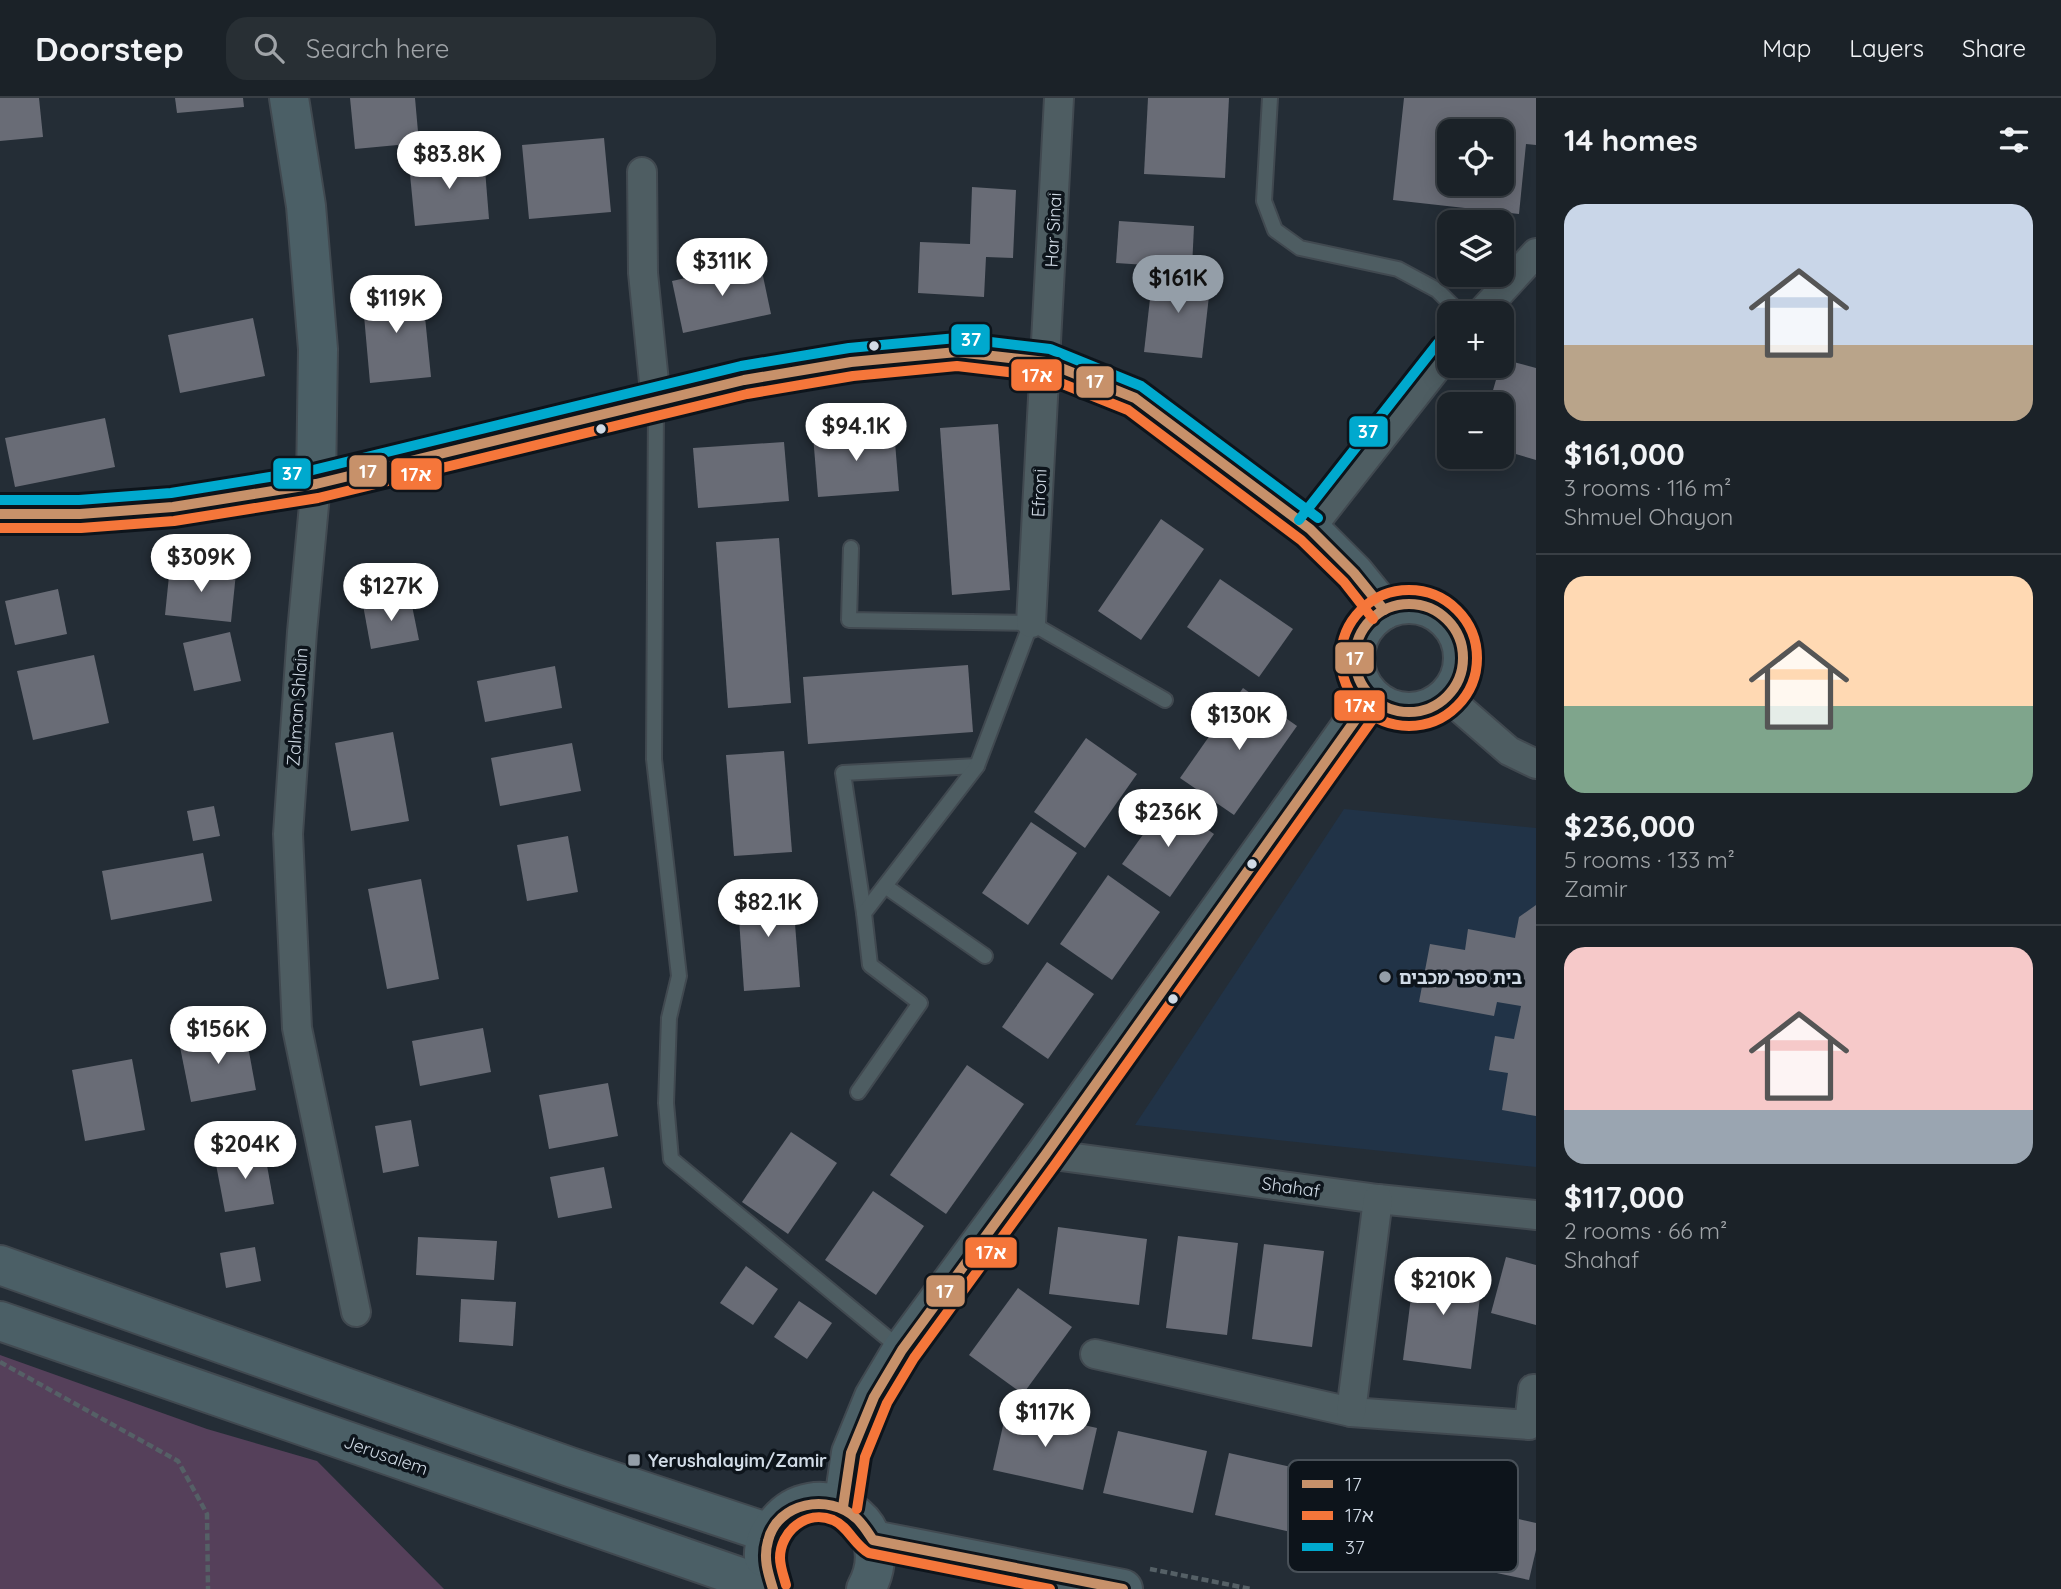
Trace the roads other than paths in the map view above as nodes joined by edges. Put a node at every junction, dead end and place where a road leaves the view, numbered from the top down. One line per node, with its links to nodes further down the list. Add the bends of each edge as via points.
1 (289, 98): 11 (street, Zalman Shlain, via 306,206 318,349)
2 (1059, 98): 8 (street, Har Sinai)
3 (1270, 98): 6 (lane, via 1264,201 1275,230 1300,248 1398,269)
4 (642, 172): 10 (street, via 643,273)
5 (1536, 253): 7 (street)
6 (1448, 301)
7 (1492, 301)
8 (1046, 362): 10 (street, via 957,352 851,362 744,380); 13 (street, via 1135,398); 16 (street, Efroni)
9 (1437, 367): 13 (street)
10 (656, 402): 11 (street); 32 (lane, via 654,759 679,976 669,1018 671,1159)
11 (316, 484): 12 (street, via 173,507); 30 (street, Zalman Shlain, via 288,834 296,1014)
12 (0, 514)
13 (1310, 529): 15 (street)
14 (851, 548): 16 (lane, via 849,621)
15 (1384, 610): 17 (street, via 1360,635 1355,651 1355,668); 18 (street, via 1402,604 1422,605 1454,626 1463,644 1464,663)
16 (1031, 623): 19 (lane); 21 (lane)
17 (1371, 698): 18 (street, via 1389,710 1410,713 1430,710); 26 (street)
18 (1448, 698): 20 (street, via 1509,751)
19 (1165, 700)
20 (1536, 764)
21 (977, 766): 22 (lane); 23 (lane, via 843,773)
22 (885, 886): 23 (lane); 24 (lane)
23 (864, 913): 25 (lane, via 870,965 920,1003)
24 (985, 956)
25 (858, 1092)
26 (1046, 1154): 27 (street, Shahaf); 32 (street)
27 (1378, 1199): 28 (street, Shahaf); 35 (street)
28 (1536, 1215)
29 (0, 1265): 37 (street)
30 (356, 1312)
31 (0, 1321): 39 (street, Jerusalem)
32 (902, 1350): 36 (street, via 874,1396 851,1453)
33 (1095, 1354): 35 (street)
34 (1533, 1389): 35 (street, via 1529,1425)
35 (1351, 1412)
36 (843, 1507): 37 (street, via 809,1503 779,1519); 38 (street, via 866,1526)
37 (769, 1533): 39 (street, via 765,1570)
38 (873, 1540): 40 (street, via 876,1558); 41 (street)
39 (773, 1589)
40 (866, 1589)
41 (1122, 1589)

